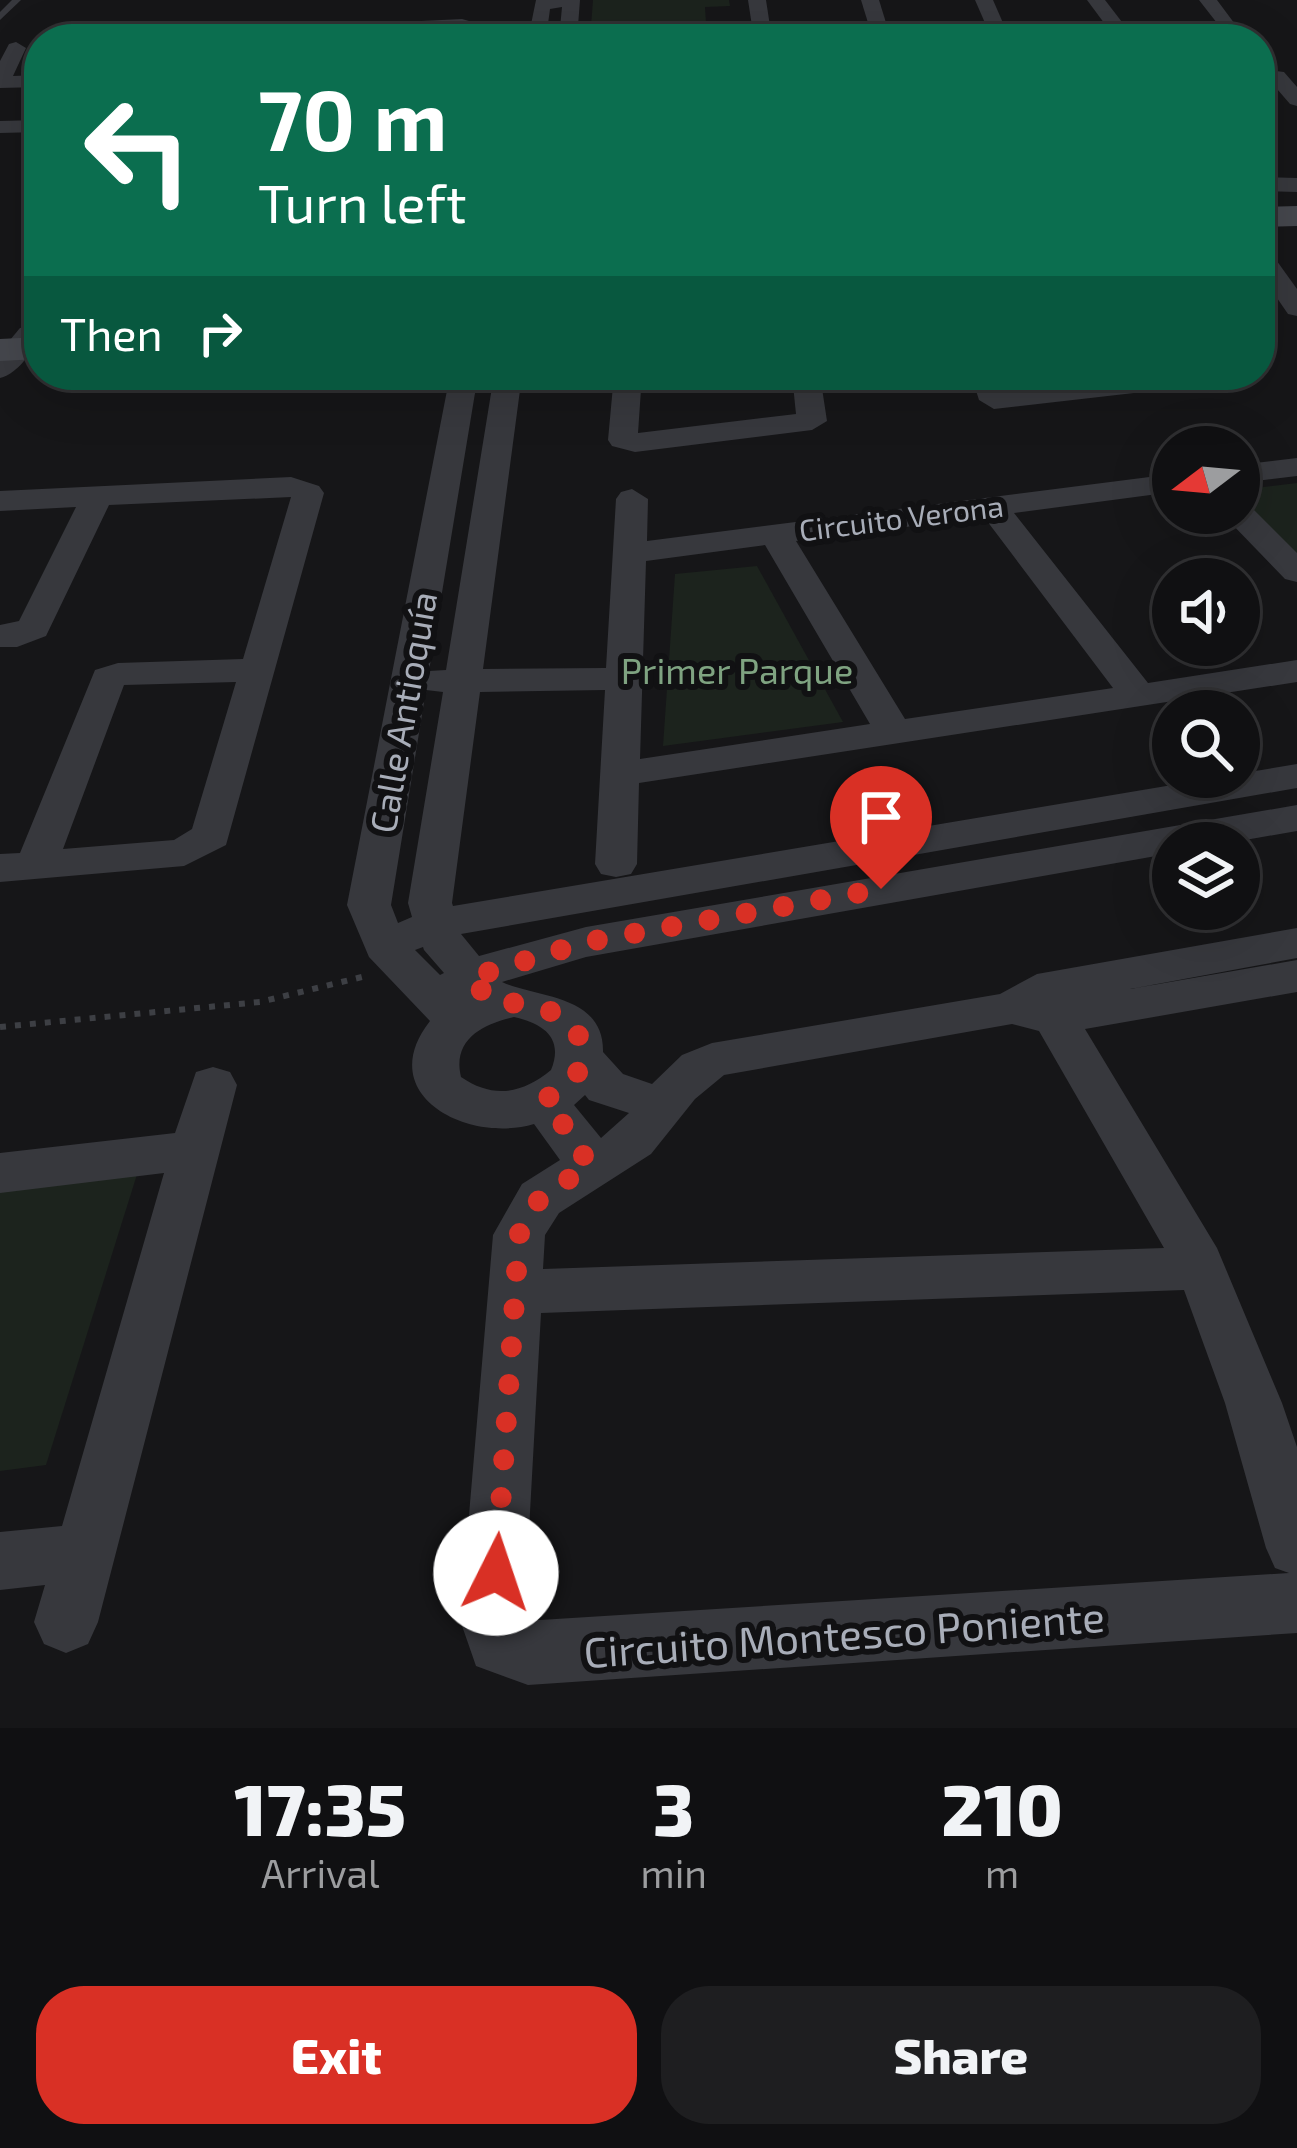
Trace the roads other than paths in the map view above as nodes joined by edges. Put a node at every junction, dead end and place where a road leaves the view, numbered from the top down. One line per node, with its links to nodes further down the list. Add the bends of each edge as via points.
1 (17, 0): 5 (lane)
2 (1096, 0): 7 (street)
3 (1208, 0): 8 (street)
4 (572, 1): 6 (street, via 542,4)
5 (1, 17)
6 (539, 24)
7 (1114, 24)
8 (1229, 24)
9 (8, 48): 11 (street)
10 (1275, 76): 12 (street)
11 (0, 82)
12 (1297, 100)
13 (1275, 234): 14 (street)
14 (1294, 288)
15 (461, 390): 28 (street, Calle Antioquía)
16 (506, 390): 29 (street, Calle Antioquía)
17 (627, 390): 18 (street, via 623,440 635,443 812,422)
18 (808, 390)
19 (990, 390): 20 (street, via 994,400)
20 (1081, 390)
21 (1297, 467): 22 (street)
22 (1260, 471)
23 (1152, 486): 27 (street, Circuito Verona)
24 (97, 497): 26 (street); 34 (street, via 33,628); 38 (street, via 291,486 308,493)
25 (632, 499): 32 (street)
26 (0, 502)
27 (992, 506): 30 (street, Circuito Verona); 40 (street)
28 (437, 508): 29 (street); 36 (street, Calle Antioquía)
29 (487, 508): 37 (street, Calle Antioquía)
30 (775, 534): 32 (street, Circuito Verona); 41 (street)
31 (1260, 534): 33 (street)
32 (629, 553): 35 (street)
33 (1297, 572)
34 (0, 636)
35 (624, 667): 37 (street); 42 (street)
36 (410, 669): 37 (street); 52 (street, Calle Antioquía, via 369,905)
37 (464, 669): 49 (street, Calle Antioquía, via 431,887)
38 (256, 670): 47 (street, via 108,678); 47 (street, via 211,836 200,847)
39 (1297, 671): 40 (street)
40 (1138, 695): 41 (street)
41 (894, 732): 42 (street)
42 (620, 774): 46 (street)
43 (1297, 776): 45 (street)
44 (1297, 818): 48 (street)
45 (902, 842): 48 (street); 49 (street)
46 (616, 864)
47 (19, 866)
48 (923, 882): 52 (street, via 586,942)
49 (434, 925): 52 (street); 52 (street)
50 (1297, 943): 53 (street)
51 (1297, 976): 53 (street)
52 (440, 985): 54 (street, via 566,1019); 56 (street, via 434,1072 446,1090 490,1110)
53 (1034, 1005): 57 (street, Circuito Montesco Poniente, via 712,1060 676,1082); 61 (street, via 1132,1141)
54 (582, 1060): 56 (street, via 569,1084); 57 (street, via 607,1087)
55 (212, 1085): 58 (street)
56 (543, 1102): 59 (street, via 578,1141)
57 (662, 1106): 59 (street, Circuito Montesco Poniente, via 634,1140)
58 (195, 1150): 60 (street); 64 (street)
59 (589, 1170): 62 (street, Circuito Montesco Poniente, via 544,1192 528,1210)
60 (0, 1173)
61 (1200, 1268): 62 (street); 63 (street, via 1264,1434)
62 (518, 1292): 66 (street, Circuito Montesco Poniente, via 492,1620 512,1652)
63 (1297, 1548)
64 (85, 1552): 65 (street); 67 (street)
65 (0, 1561)
66 (1297, 1603)
67 (66, 1622)

